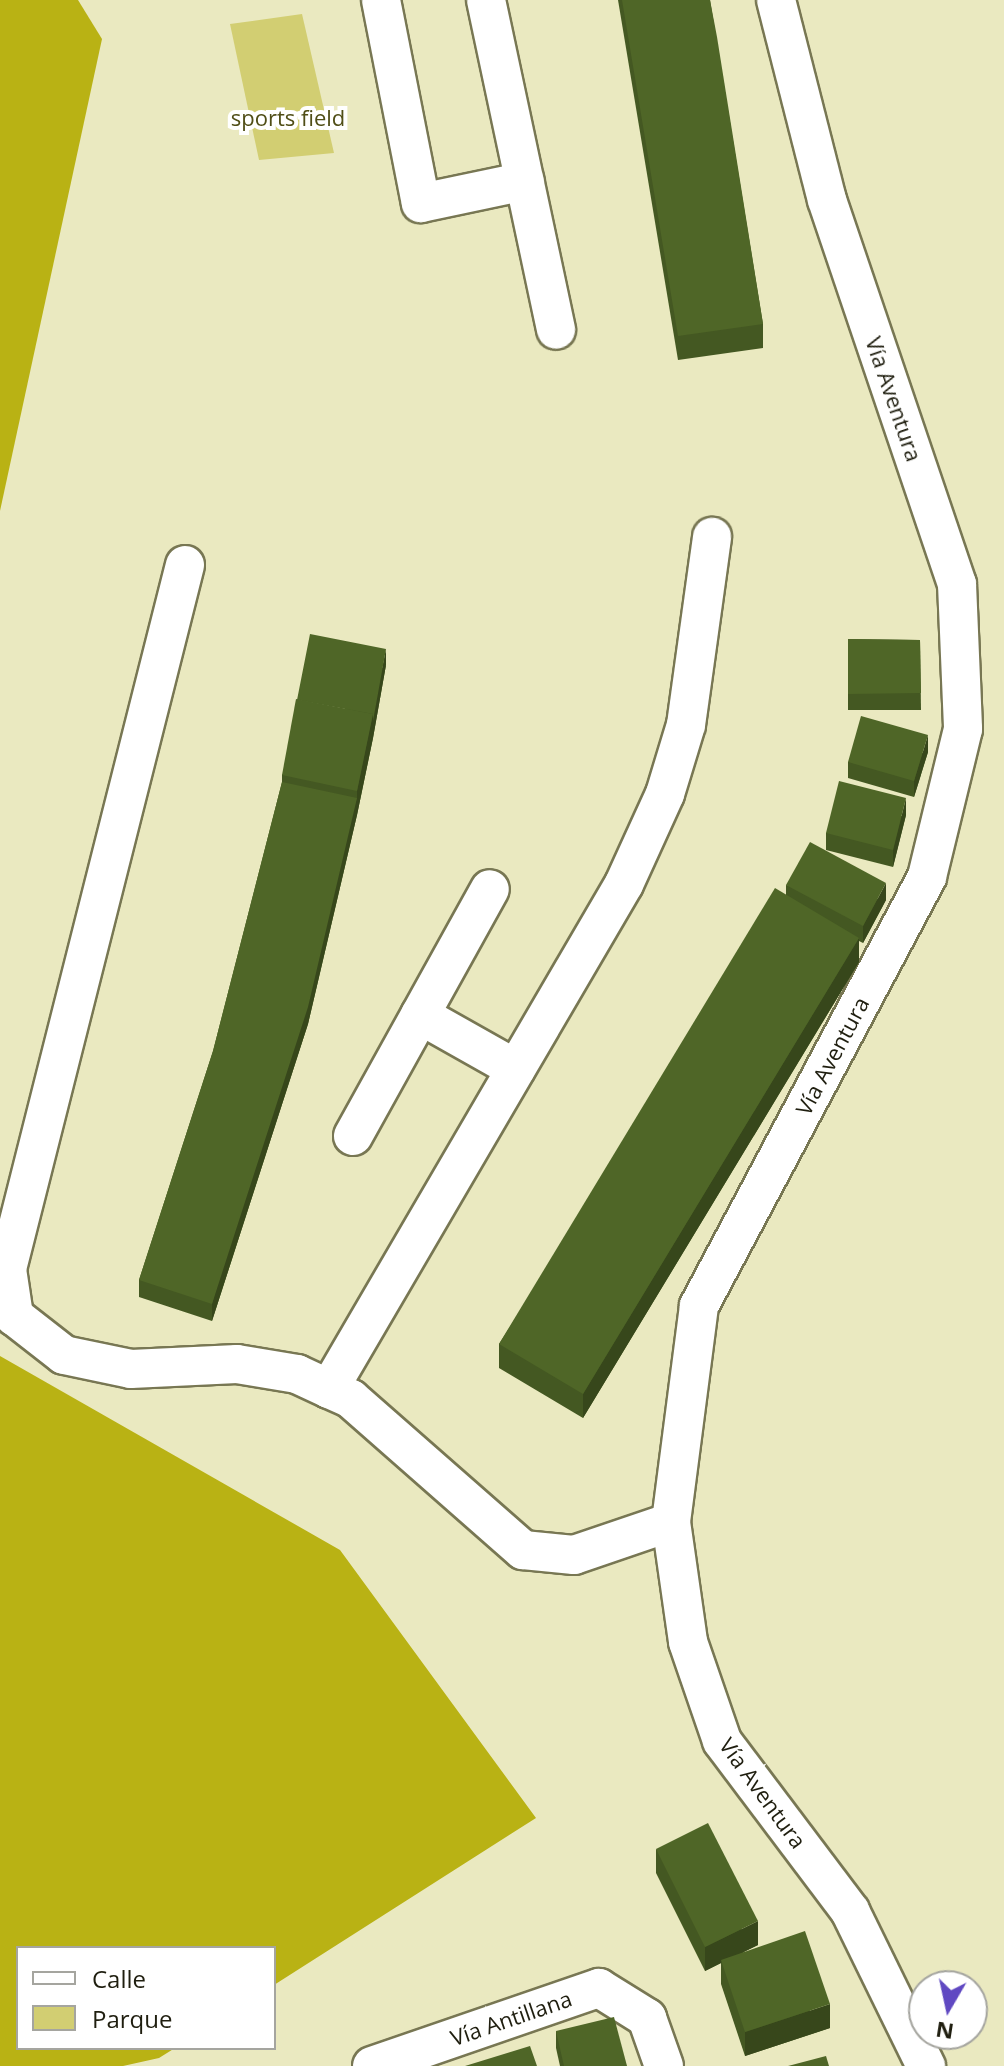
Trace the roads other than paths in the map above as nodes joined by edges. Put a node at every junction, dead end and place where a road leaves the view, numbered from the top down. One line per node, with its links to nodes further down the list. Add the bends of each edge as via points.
1 (381, 0): 4 (street, via 421,203)
2 (486, 0): 4 (street)
3 (776, 0): 13 (street, Vía Aventura, via 827,200 957,584 963,729 927,877 699,1306)
4 (525, 181): 5 (street)
5 (556, 330)
6 (712, 537): 10 (street, via 686,725 665,794 624,884)
7 (185, 565): 12 (street, via 7,1269 14,1316 64,1355 131,1369 237,1364 297,1374)
8 (490, 889): 9 (street)
9 (420, 1015): 10 (street); 11 (street)
10 (516, 1069): 12 (street)
11 (353, 1136)
12 (329, 1389): 13 (street, via 351,1399 523,1550 574,1555)
13 (671, 1522): 16 (street, Vía Aventura, via 688,1642 722,1741 850,1911)
14 (372, 2066): 15 (street, Vía Antillana, via 599,1988 647,2018)
15 (664, 2066)
16 (926, 2066)

